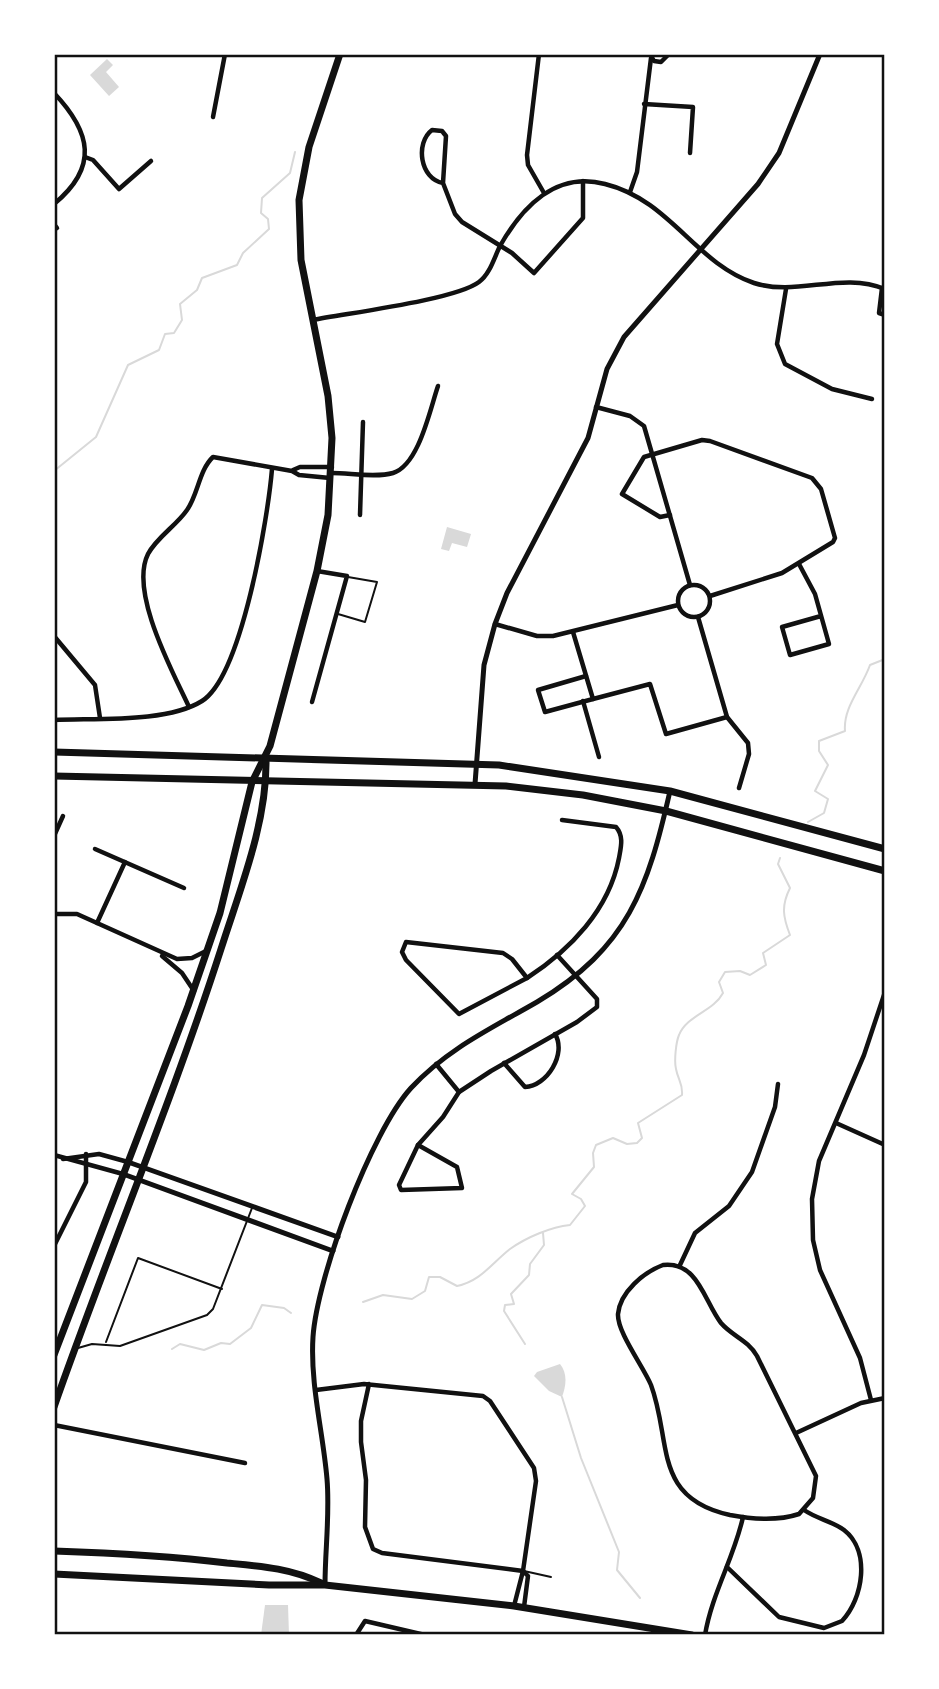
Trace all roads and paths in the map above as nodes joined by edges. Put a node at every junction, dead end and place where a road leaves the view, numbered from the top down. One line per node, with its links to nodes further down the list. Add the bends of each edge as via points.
1 (225, 54): 9 (street)
2 (340, 54): 25 (main road, via 309,147 299,200 300,260)
3 (539, 54): 16 (street, via 527,155)
4 (669, 54): 6 (street, via 661,62)
5 (820, 54): 21 (street, via 779,153)
6 (650, 56): 8 (street)
7 (54, 93): 11 (street, via 71,110 82,131)
8 (644, 104): 10 (street, via 693,107); 15 (street, via 638,173)
9 (213, 117)
10 (690, 153)
11 (85, 157): 12 (street, via 119,189); 17 (street, via 76,183)
12 (151, 161)
13 (583, 181): 15 (street); 16 (street); 20 (street, via 583,218 534,273)
14 (443, 183): 14 (street, via 447,140 442,131 432,130 425,140 424,167 431,179); 20 (street, via 455,214)
15 (630, 192): 21 (street, via 659,209)
16 (544, 193): 20 (street, via 522,213)
17 (54, 204)
18 (54, 224): 19 (street)
19 (54, 230)
20 (500, 246): 25 (street, via 486,275 472,286)
21 (701, 248): 23 (street, via 739,277); 28 (street, via 624,337 607,369)
22 (883, 288): 23 (street, via 845,281); 24 (street, via 879,313)
23 (786, 289): 27 (street, via 777,344 785,364 832,389)
24 (885, 315)
25 (313, 320): 33 (main road, via 328,396)
26 (439, 386): 34 (street, via 414,456 393,473)
27 (872, 399)
28 (596, 407): 30 (street, via 638,420); 46 (street, via 588,438)
29 (363, 422): 34 (street)
30 (654, 454): 36 (street); 36 (street, via 644,457 622,494 660,517); 37 (street, via 710,441 812,478 821,489 835,538)
31 (272, 469): 32 (street); 53 (street, via 265,530 230,662 214,692); 53 (street, via 210,459 188,509 146,558 143,581 149,609)
32 (292, 471): 33 (street, via 299,475); 33 (street, via 300,467)
33 (332, 472): 34 (street); 38 (main road)
34 (363, 473): 35 (street)
35 (360, 515)
36 (670, 515): 40 (street)
37 (799, 564): 41 (street); 44 (street)
38 (317, 571): 39 (street); 59 (main road)
39 (347, 576): 43 (street); 43 (lane, via 377,582 365,622)
40 (690, 585): 41 (street, via 703,587); 42 (street, via 680,592)
41 (710, 596): 45 (street, via 708,610)
42 (678, 604): 45 (street, via 686,616); 47 (street)
43 (337, 614): 52 (street)
44 (821, 616): 44 (street, via 782,627 790,655 830,644)
45 (698, 617): 54 (street)
46 (495, 624): 47 (street, via 537,636); 60 (street, via 484,665)
47 (573, 632): 49 (street)
48 (54, 636): 55 (street, via 95,685)
49 (586, 676): 50 (street); 51 (street, via 538,690 545,712)
50 (593, 699): 51 (street); 54 (street, via 650,684 666,734)
51 (583, 701): 58 (street)
52 (312, 702)
53 (189, 707): 55 (street)
54 (727, 717): 65 (street, via 748,743)
55 (100, 718): 56 (street)
56 (54, 720)
57 (54, 752): 59 (main road)
58 (599, 757)
59 (266, 759): 60 (main road); 62 (main road); 63 (main road)
60 (477, 763): 64 (street); 66 (main road)
61 (54, 776): 62 (main road)
62 (252, 782): 63 (main road); 79 (main road, via 220,913)
63 (266, 782): 64 (main road); 99 (main road, via 246,869 191,1044)
64 (475, 784): 67 (main road, via 583,795)
65 (739, 788)
66 (670, 791): 67 (street); 73 (main road)
67 (666, 811): 75 (main road); 82 (street, via 643,889 613,936)
68 (64, 816): 70 (street)
69 (562, 820): 81 (street, via 616,827 621,832 621,846 597,913)
70 (56, 828): 71 (street)
71 (54, 836)
72 (95, 849): 74 (street)
73 (885, 849)
74 (125, 862): 76 (street); 78 (street)
75 (885, 871)
76 (184, 888)
77 (54, 914): 78 (street, via 77,914)
78 (97, 923): 80 (street)
79 (206, 951): 80 (street, via 177,959); 84 (main road)
80 (159, 953): 84 (street)
81 (557, 955): 82 (street); 83 (street)
82 (577, 976): 86 (street, via 599,1003); 88 (street)
83 (527, 978): 83 (street, via 459,1014 406,960 403,945 492,950 512,959)
84 (194, 991): 97 (main road)
85 (885, 992): 91 (street)
86 (555, 1034): 87 (street); 87 (street, via 558,1059 532,1086 525,1087)
87 (504, 1063): 90 (street)
88 (436, 1064): 90 (street); 104 (street, via 409,1090 372,1149)
89 (778, 1084): 107 (street, via 775,1107 752,1172 729,1206 695,1233)
90 (459, 1092): 93 (street)
91 (836, 1123): 92 (street); 115 (street, via 814,1180 813,1240 820,1270 860,1358)
92 (885, 1144)
93 (418, 1145): 93 (street, via 399,1185 401,1190 461,1188 457,1167)
94 (86, 1154): 96 (street); 97 (street); 98 (street)
95 (54, 1155): 96 (street)
96 (62, 1159): 98 (street)
97 (128, 1162): 99 (street); 100 (main road)
98 (87, 1165): 100 (street); 105 (street, via 86,1182)
99 (143, 1168): 101 (main road); 102 (street)
100 (123, 1174): 101 (street); 111 (main road)
101 (138, 1180): 103 (street); 110 (main road)
102 (252, 1208): 103 (lane); 104 (street)
103 (248, 1219): 106 (street); 108 (lane)
104 (338, 1237): 106 (street)
105 (54, 1246)
106 (333, 1251): 113 (street, via 313,1335)
107 (680, 1265): 118 (street, via 695,1279 721,1323 752,1347); 121 (street, via 663,1265 642,1276 620,1304 619,1324 655,1397 663,1449 675,1477 699,1504)
108 (223, 1289): 109 (lane, via 207,1315 120,1346); 109 (lane, via 138,1258)
109 (105, 1344): 110 (lane)
110 (74, 1350): 116 (main road)
111 (54, 1355)
112 (369, 1384): 113 (street); 124 (street, via 483,1396 490,1401 534,1468); 124 (street, via 360,1442 366,1480 365,1527 373,1549)
113 (316, 1390): 127 (street, via 327,1487)
114 (885, 1398): 115 (street)
115 (871, 1400): 118 (street)
116 (54, 1407)
117 (54, 1425): 119 (street)
118 (796, 1433): 120 (street, via 816,1476 816,1492)
119 (245, 1463)
120 (804, 1510): 121 (street, via 785,1517); 123 (street, via 845,1531 861,1559 855,1598 842,1622 824,1628 779,1617)
121 (743, 1517): 123 (street)
122 (55, 1551): 127 (main road, via 167,1556 260,1567 302,1574)
123 (727, 1567): 133 (street)
124 (523, 1571): 126 (lane); 128 (street); 129 (street, via 528,1576)
125 (54, 1574): 127 (main road)
126 (551, 1577)
127 (325, 1585): 128 (main road)
128 (514, 1606): 129 (main road)
129 (523, 1608): 132 (main road)
130 (356, 1635): 131 (street, via 365,1621)
131 (425, 1635)
132 (692, 1635)
133 (705, 1635)

